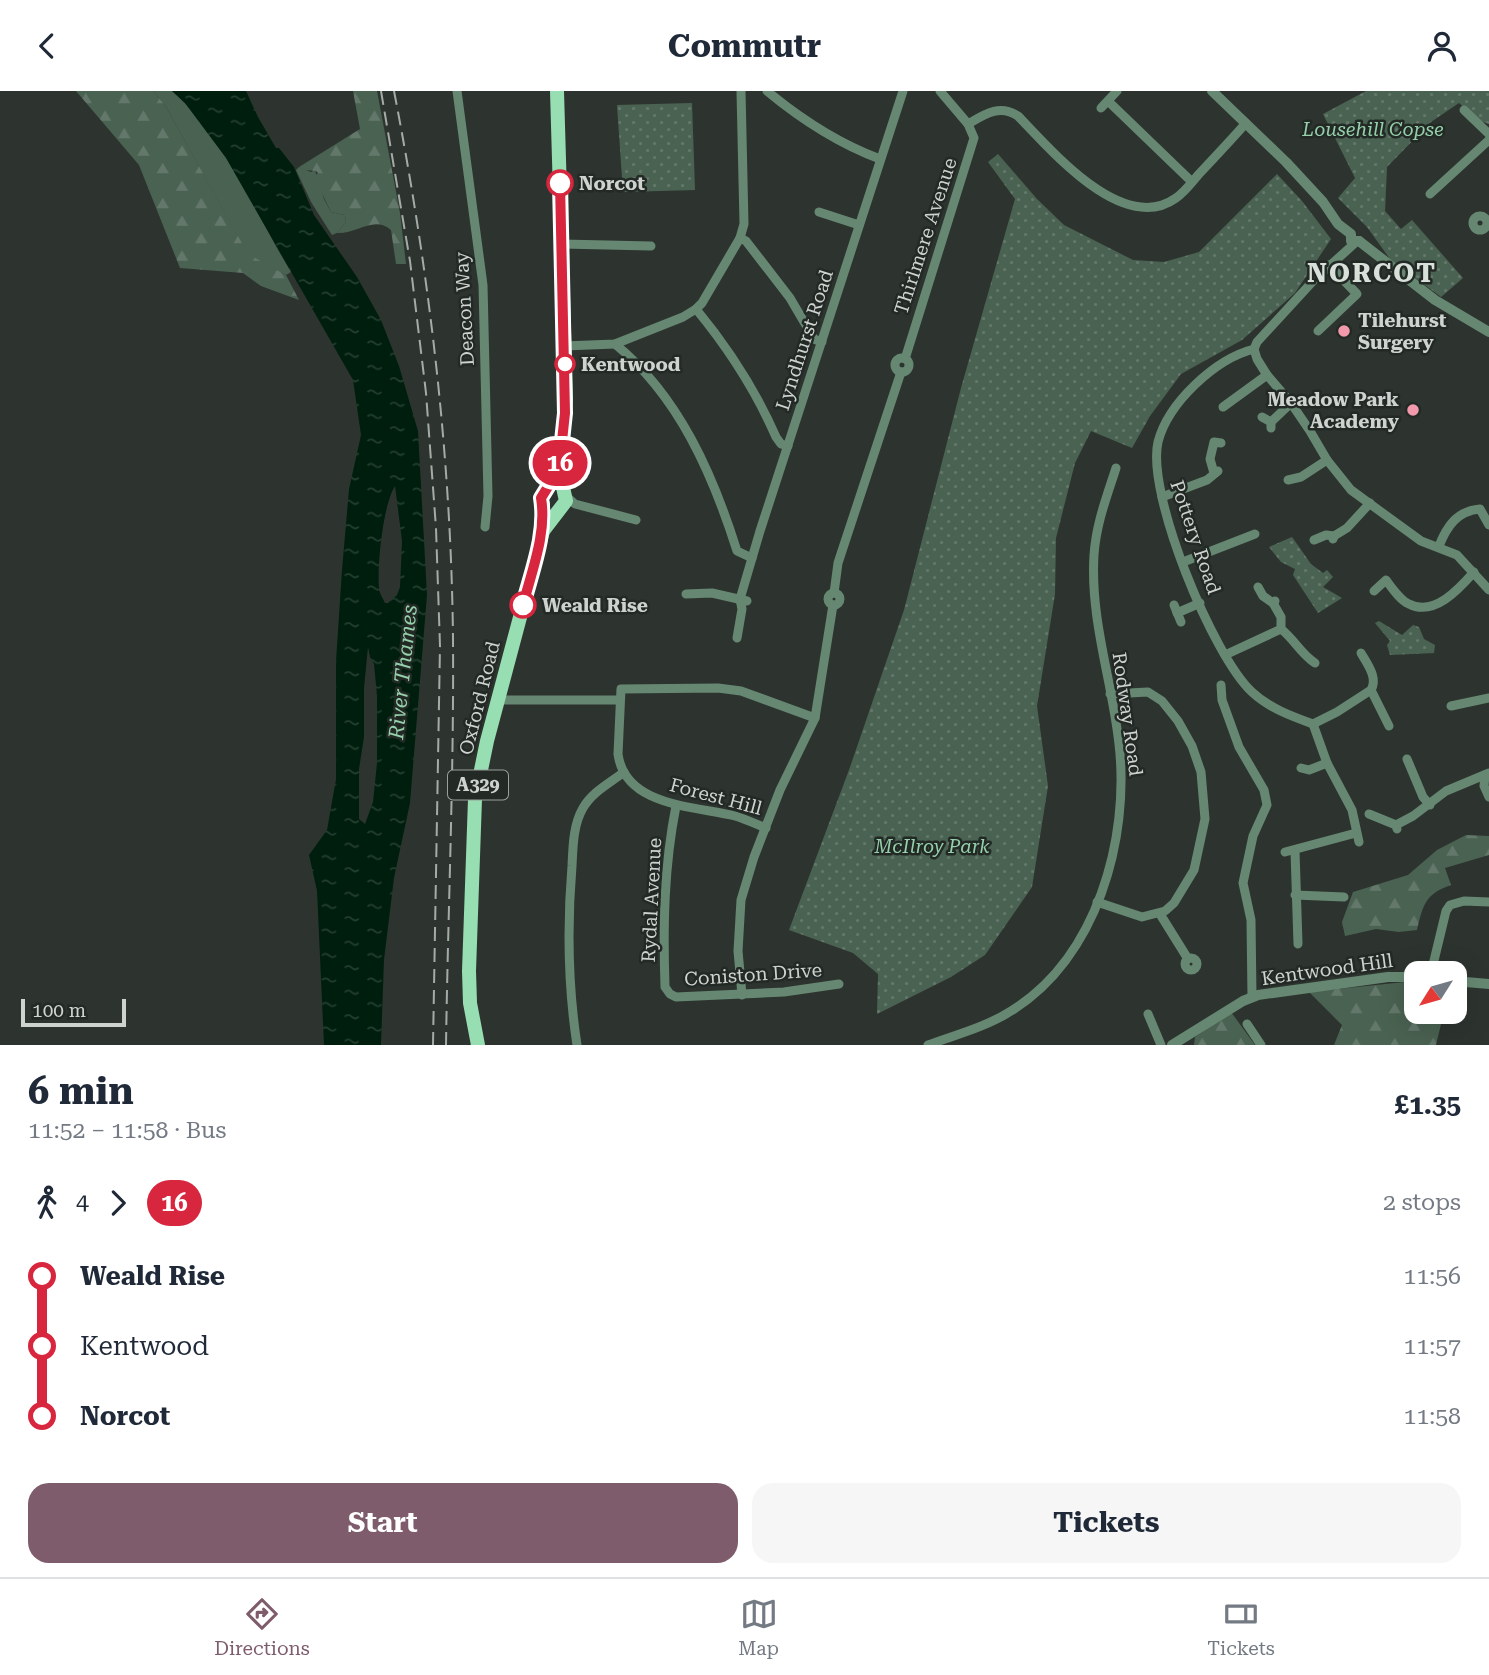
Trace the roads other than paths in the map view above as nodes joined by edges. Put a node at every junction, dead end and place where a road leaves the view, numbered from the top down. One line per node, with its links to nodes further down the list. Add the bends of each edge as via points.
1 (457, 91): 47 (street, Deacon Way, via 483,285)
2 (557, 91): 23 (main road)
3 (741, 91): 21 (street, via 744,224)
4 (767, 91): 14 (street, via 819,130)
5 (903, 91): 14 (street, Lyndhurst Road)
6 (940, 91): 11 (street)
7 (1117, 91): 15 (street, via 1104,104)
8 (1212, 91): 10 (street)
9 (1464, 110): 12 (street)
10 (1246, 123): 15 (street); 22 (street)
11 (968, 124): 15 (street, via 987,113 1010,111 1069,169 1128,205 1152,208 1176,198); 74 (street, Thirlmere Avenue, via 974,138 971,150 905,359 896,363 901,372 838,563 834,593 827,599 832,605)
12 (1489, 134)
13 (1489, 140): 16 (street)
14 (880, 159): 20 (street, Lyndhurst Road)
15 (1192, 182)
16 (1430, 194)
17 (1488, 207): 19 (street)
18 (819, 212): 20 (street)
19 (1484, 217)
20 (859, 225): 29 (street, Lyndhurst Road)
21 (740, 238): 26 (street); 29 (street, via 790,298 814,339)
22 (1355, 238): 25 (street, Pottery Road); 28 (street, via 1435,300)
23 (562, 244): 24 (street); 31 (main road)
24 (651, 246)
25 (1332, 263): 27 (street, via 1357,294); 32 (street, Pottery Road)
26 (696, 309): 30 (street); 38 (street, via 748,379 776,437)
27 (1318, 331)
28 (1489, 333)
29 (822, 342): 38 (street, Lyndhurst Road)
30 (615, 344): 31 (street); 52 (street, via 642,368 682,423 710,475 737,551)
31 (564, 346): 43 (main road)
32 (1254, 349): 33 (street); 42 (street, Pottery Road, via 1213,369 1173,412 1158,443 1156,467)
33 (1267, 375): 34 (street); 35 (street)
34 (1291, 403): 36 (street, via 1271,425); 39 (street)
35 (1228, 406)
36 (1262, 417)
37 (1221, 443): 42 (street, via 1214,442 1211,451 1216,472)
38 (788, 446): 52 (street, Lyndhurst Road)
39 (1326, 460): 41 (street); 44 (street, via 1351,491)
40 (1116, 468): 69 (street, Rodway Road, via 1094,554 1098,632)
41 (1288, 480)
42 (1162, 497): 53 (street, Pottery Road)
43 (562, 499): 45 (street); 48 (main road, Oxford Road / A329); 48 (main road, Oxford Road / A329, via 552,510 544,505)
44 (1370, 503): 50 (street, via 1333,538 1326,535); 51 (street, via 1422,541)
45 (636, 520)
46 (1489, 525): 51 (street, via 1482,507 1467,510 1449,525)
47 (485, 527)
48 (542, 531): 71 (main road, Oxford Road / A329)
49 (1255, 534): 53 (street)
50 (1314, 540)
51 (1439, 546): 54 (street, via 1457,555)
52 (752, 558): 59 (street, Lyndhurst Road)
53 (1183, 562): 60 (street, Pottery Road)
54 (1474, 572): 56 (street); 57 (street, via 1450,602 1431,606 1407,603 1386,580)
55 (1258, 587): 62 (street, via 1275,602)
56 (1489, 590)
57 (1374, 591)
58 (686, 594): 59 (street, via 712,593)
59 (743, 600): 63 (street, Lyndhurst Road)
60 (1200, 603): 61 (street); 65 (street, Pottery Road)
61 (1177, 613)
62 (1281, 629): 65 (street); 66 (street)
63 (737, 638)
64 (1361, 653): 68 (street, via 1370,663)
65 (1225, 655): 75 (street, Pottery Road, via 1252,692)
66 (1315, 663)
67 (1221, 685): 101 (street, via 1239,747 1265,790 1267,805 1253,836 1243,883 1251,921)
68 (1371, 690): 75 (street); 76 (street)
69 (1110, 694): 89 (street, Rodway Road, via 1122,795 1114,851); 91 (street, via 1148,692 1162,701 1188,738 1201,772 1205,819 1200,848 1185,886)
70 (1489, 698): 73 (street)
71 (498, 700): 72 (street); 104 (main road, Oxford Road / A329, via 473,821 468,971)
72 (619, 700): 74 (street, via 624,688 718,688 741,691); 79 (street, via 618,754)
73 (1451, 705)
74 (815, 718): 86 (street, Thirlmere Avenue)
75 (1313, 725): 78 (street)
76 (1389, 726)
77 (1407, 759): 83 (street)
78 (1327, 763): 80 (street); 87 (street, via 1352,810 1358,837 1290,852)
79 (624, 772): 84 (street, Forest Hill, via 653,797); 105 (street, via 590,798 574,834 569,952)
80 (1307, 773)
81 (1487, 774): 82 (street); 83 (street, via 1446,791)
82 (1489, 797)
83 (1430, 805): 85 (street, via 1397,828)
84 (676, 806): 86 (street, Forest Hill, via 737,816); 99 (street, Rydal Avenue, via 669,839 663,934)
85 (1369, 814)
86 (766, 828): 100 (street, Thirlmere Avenue, via 741,900)
87 (1295, 895): 88 (street); 92 (street)
88 (1344, 897)
89 (1097, 902): 91 (street, via 1142,917); 106 (street, Rodway Road, via 1073,948 1034,994 1007,1013)
90 (1489, 902): 94 (street, via 1450,905)
91 (1160, 914): 93 (street)
92 (1295, 939)
93 (1188, 959)
94 (1434, 961)
95 (1404, 977): 101 (street, Kentwood Hill)
96 (1467, 982): 98 (street)
97 (839, 984): 100 (street, Coniston Drive)
98 (1489, 984)
99 (670, 994): 100 (street, Coniston Drive)
100 (741, 995)
101 (1252, 997): 108 (street, Kentwood Hill)
102 (1148, 1014): 107 (street)
103 (1247, 1024): 109 (street)
104 (478, 1045)
105 (577, 1045)
106 (928, 1045)
107 (1161, 1045)
108 (1173, 1045)
109 (1261, 1045)

